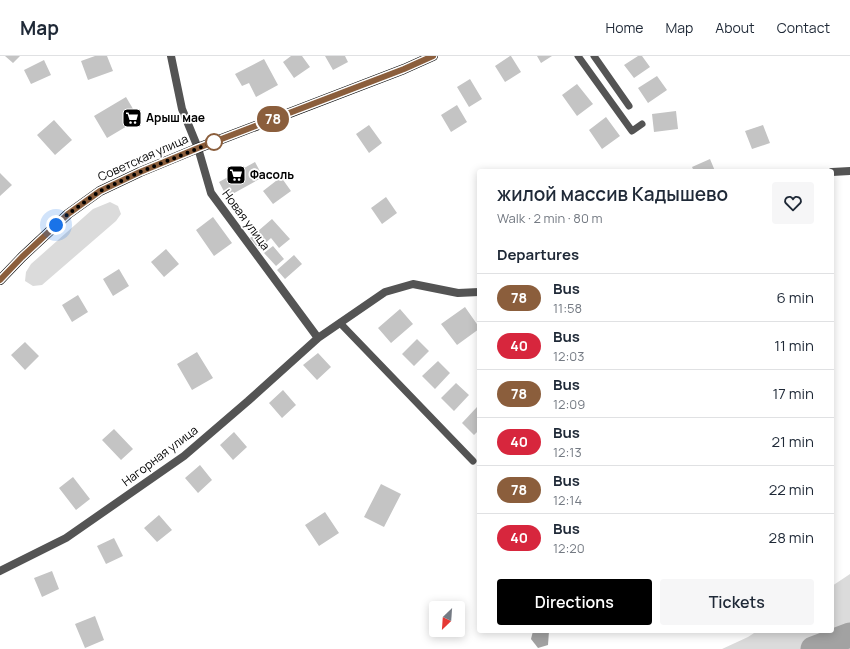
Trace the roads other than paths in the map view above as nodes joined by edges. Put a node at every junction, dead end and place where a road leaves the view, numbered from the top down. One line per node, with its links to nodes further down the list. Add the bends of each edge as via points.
1 (171, 56): 7 (street, Новая улица, via 182,109)
2 (433, 56): 7 (main road, Советская улица)
3 (578, 56): 6 (lane, via 632,131)
4 (594, 56): 5 (lane)
5 (629, 106)
6 (642, 124)
7 (198, 148): 10 (main road, Советская улица, via 100,191 68,214); 13 (street, Новая улица, via 212,193)
8 (850, 171): 9 (street)
9 (834, 172)
10 (0, 280)
11 (477, 292): 12 (street, Нагорная улица, via 458,293 413,284 385,292)
12 (340, 323): 13 (street, Нагорная улица); 14 (lane)
13 (318, 338): 15 (street, Нагорная улица, via 184,456 66,538)
14 (473, 461)
15 (0, 571)

